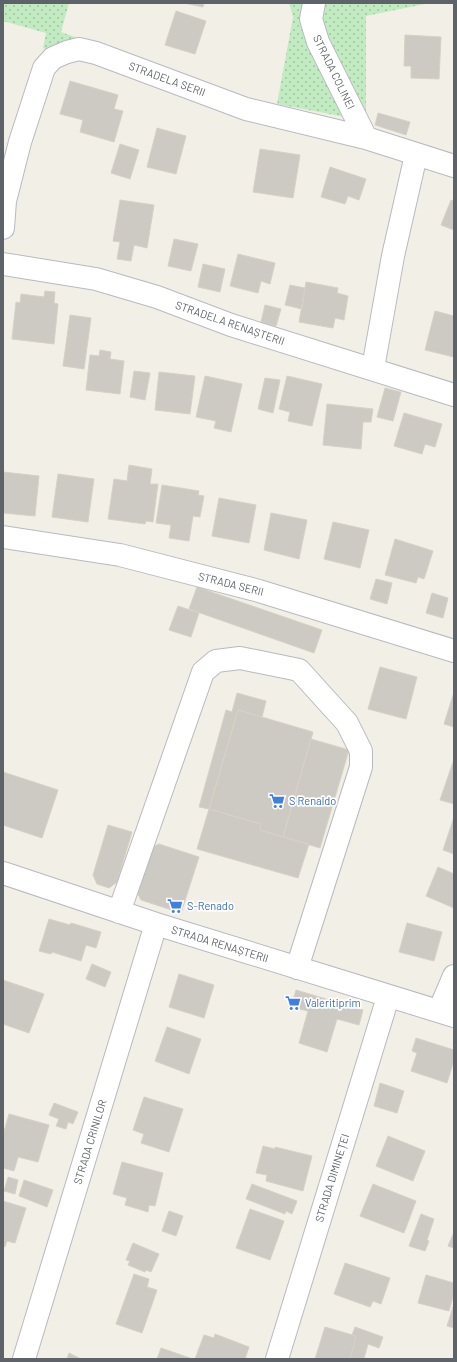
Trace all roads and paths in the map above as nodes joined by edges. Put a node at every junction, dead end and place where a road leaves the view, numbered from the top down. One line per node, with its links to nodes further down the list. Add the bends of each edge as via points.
1 (314, 3): 2 (street, STRADA COLINEI, via 311,19 318,42)
2 (366, 138): 3 (street, STRADELA SERII); 5 (street, STRADELA SERII, via 246,109 79,49 52,58 44,68 20,142 5,201)
3 (416, 155): 4 (street, STRADELA SERII); 7 (street, via 393,256)
4 (454, 166)
5 (3, 228)
6 (3, 264): 7 (street, STRADELA RENAȘTERII, via 96,279 157,297 231,325)
7 (373, 368): 8 (street, STRADELA RENAȘTERII)
8 (454, 395)
9 (3, 537): 10 (street, STRADA SERII, via 120,555 259,591)
10 (454, 651)
11 (3, 873): 12 (street, STRADA RENAȘTERII)
12 (119, 912): 13 (street, STRADA RENAȘTERII); 14 (street, via 203,672 216,661 240,658 299,670 347,723 361,751 362,767)
13 (156, 924): 14 (street, STRADA RENAȘTERII); 18 (street, STRADA CRINILOR)
14 (297, 968): 16 (street, STRADA RENAȘTERII)
15 (454, 976): 17 (street, STRADA RENAȘTERII)
16 (388, 997): 17 (street, STRADA RENAȘTERII); 19 (street, STRADA DIMINEȚEI)
17 (446, 1013)
18 (24, 1359)
19 (277, 1359)

